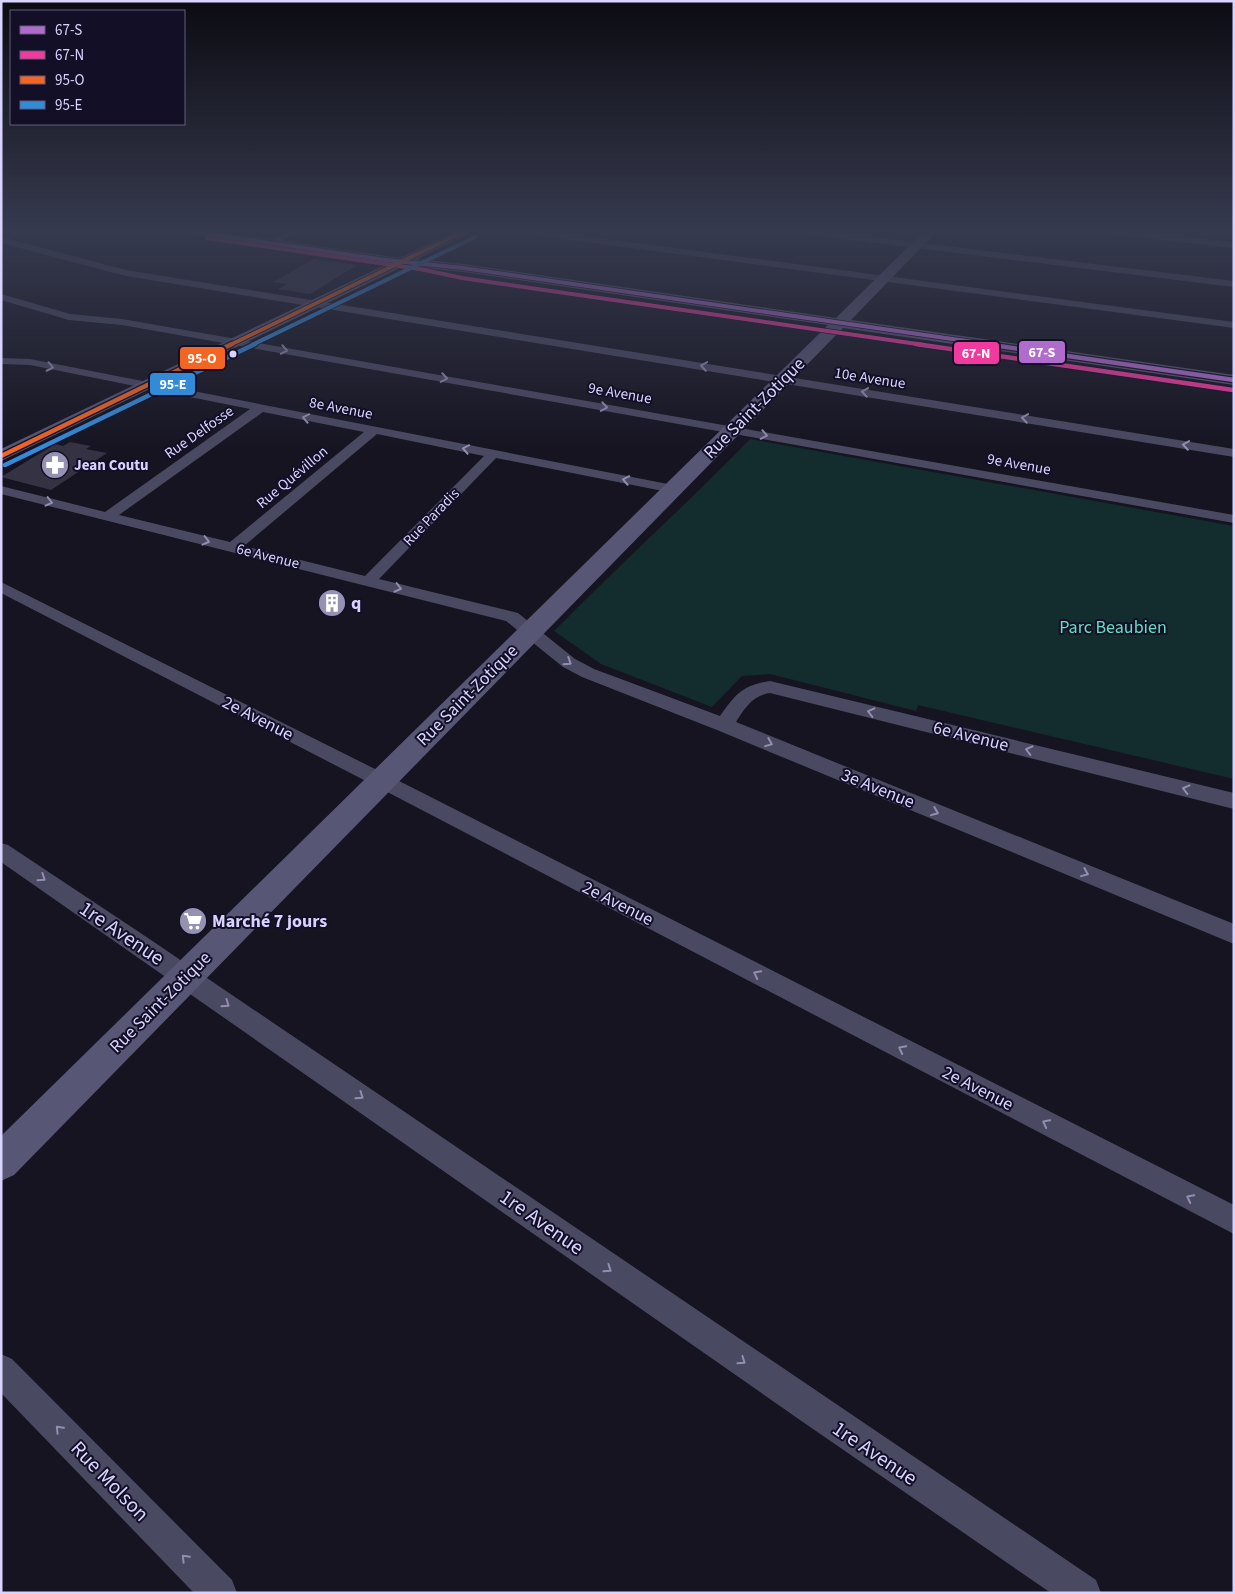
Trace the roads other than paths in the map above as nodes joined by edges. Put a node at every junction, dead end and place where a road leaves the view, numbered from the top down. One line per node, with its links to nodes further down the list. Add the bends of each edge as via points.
1 (19, 302): 10 (street, 9e Avenue, via 69,317 122,322)
2 (305, 302): 7 (street, 10e Avenue)
3 (318, 302): 7 (street)
4 (699, 302): 8 (street)
5 (861, 302): 8 (street, Rue Saint-Zotique)
6 (1062, 302): 9 (street)
7 (315, 304): 10 (street); 12 (street, 10e Avenue, one-way to 7)
8 (840, 323): 12 (street, Rue Saint-Zotique); 13 (street)
9 (1234, 325)
10 (236, 342): 14 (street); 16 (street, 9e Avenue, one-way to 16)
11 (1, 361): 14 (street, 8e Avenue, one-way to 14, via 30,362)
12 (783, 379): 16 (street, Rue Saint-Zotique); 18 (street, 10e Avenue, one-way to 12)
13 (1234, 380)
14 (145, 386): 15 (street, 8e Avenue); 20 (street)
15 (260, 408): 17 (street, 8e Avenue, one-way to 15); 23 (street, Rue Delfosse)
16 (733, 429): 21 (street, Rue Saint-Zotique); 24 (street, 9e Avenue, one-way to 24)
17 (372, 431): 19 (street, 8e Avenue, one-way to 17); 25 (street, Rue Quévillon)
18 (1234, 453)
19 (493, 454): 21 (street, 8e Avenue, one-way to 19); 26 (street, Rue Paradis)
20 (1, 456)
21 (673, 489): 28 (street, Rue Saint-Zotique)
22 (1, 490): 23 (street, 6e Avenue, one-way to 23)
23 (108, 517): 25 (street, 6e Avenue, one-way to 25)
24 (1234, 519)
25 (233, 547): 26 (street, 6e Avenue)
26 (369, 581): 28 (street, 6e Avenue, one-way to 28, via 512,617)
27 (1, 587): 30 (street, 2e Avenue)
28 (531, 630): 29 (street, 3e Avenue, one-way to 29, via 569,663 588,673); 30 (street, Rue Saint-Zotique)
29 (724, 725): 31 (street, 6e Avenue, one-way to 29, via 770,687 758,687 748,692); 33 (street, 3e Avenue, one-way to 33)
30 (382, 781): 34 (street, Rue Saint-Zotique); 36 (street, 2e Avenue, one-way to 30)
31 (1234, 801)
32 (1, 851): 34 (street, 1re Avenue, one-way to 34)
33 (1234, 934)
34 (186, 976): 35 (street, Rue Saint-Zotique); 39 (street, 1re Avenue, one-way to 39, via 878,1456)
35 (1, 1162)
36 (1234, 1220)
37 (1, 1370): 38 (street, Rue Molson, one-way to 37)
38 (219, 1593)
39 (1083, 1593)

